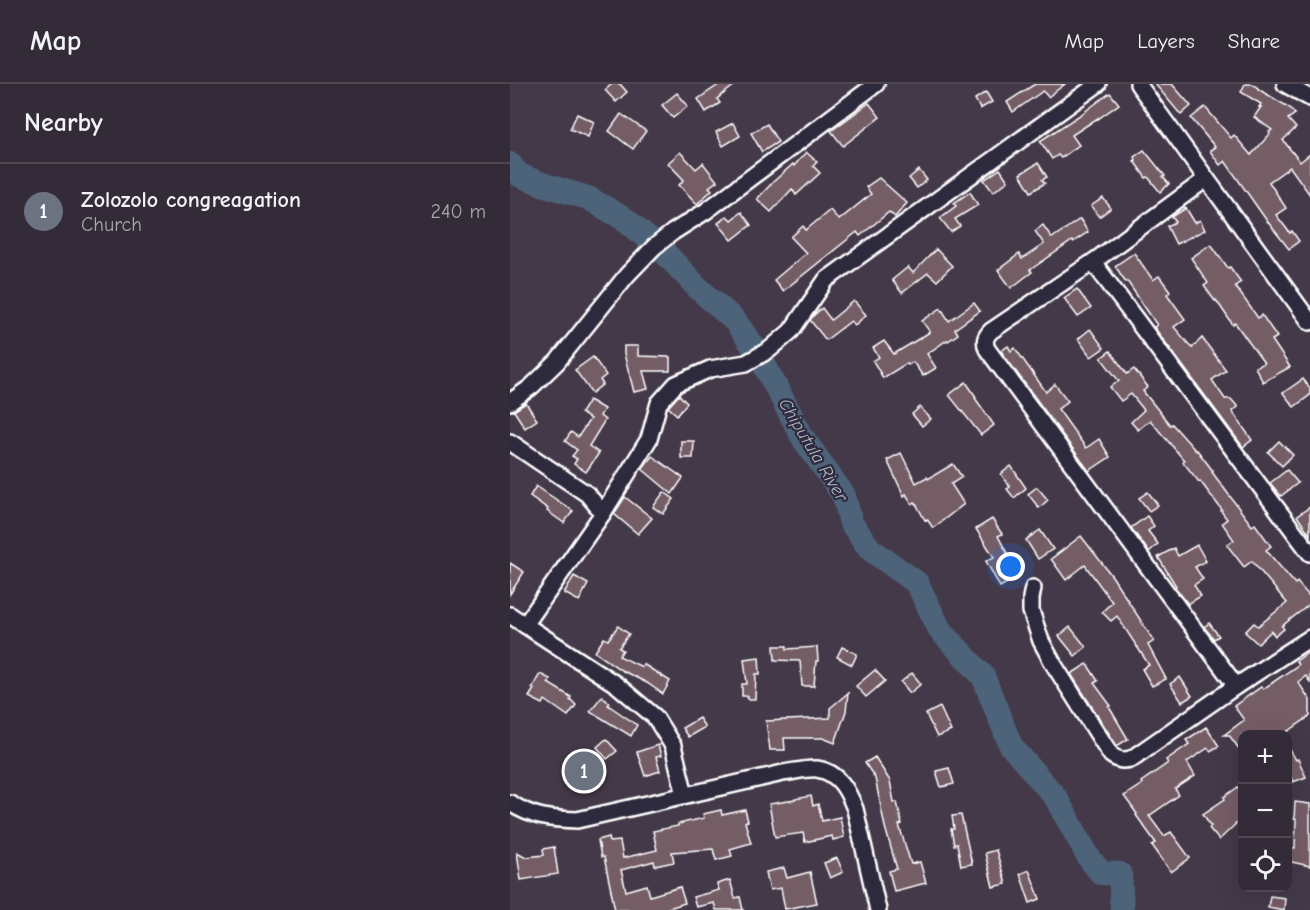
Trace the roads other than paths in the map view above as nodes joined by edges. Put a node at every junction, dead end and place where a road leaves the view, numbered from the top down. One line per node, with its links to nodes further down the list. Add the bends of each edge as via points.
1 (876, 84): 9 (street, via 654,247 557,362)
2 (1098, 84): 11 (street, via 826,280 791,331 769,350 746,363 710,369 676,384 659,403 649,439)
3 (1138, 84): 6 (street)
4 (1285, 84): 5 (street)
5 (1310, 98)
6 (1206, 179): 7 (street); 8 (street)
7 (1093, 262): 12 (street); 17 (street, via 991,331 985,344)
8 (1310, 322)
9 (510, 402)
10 (510, 442): 11 (street, via 587,494)
11 (603, 513): 15 (street)
12 (1310, 553)
13 (1033, 588): 17 (street, via 1031,611 1041,641 1117,759 1131,759)
14 (510, 615): 15 (street)
15 (525, 625): 18 (street, via 618,686 655,717 673,746)
16 (1310, 638): 17 (street)
17 (1236, 686)
18 (685, 795): 19 (street, via 577,820 531,814); 20 (street, via 783,773 816,769 829,773 840,781 855,809)
19 (510, 803)
20 (878, 910)

